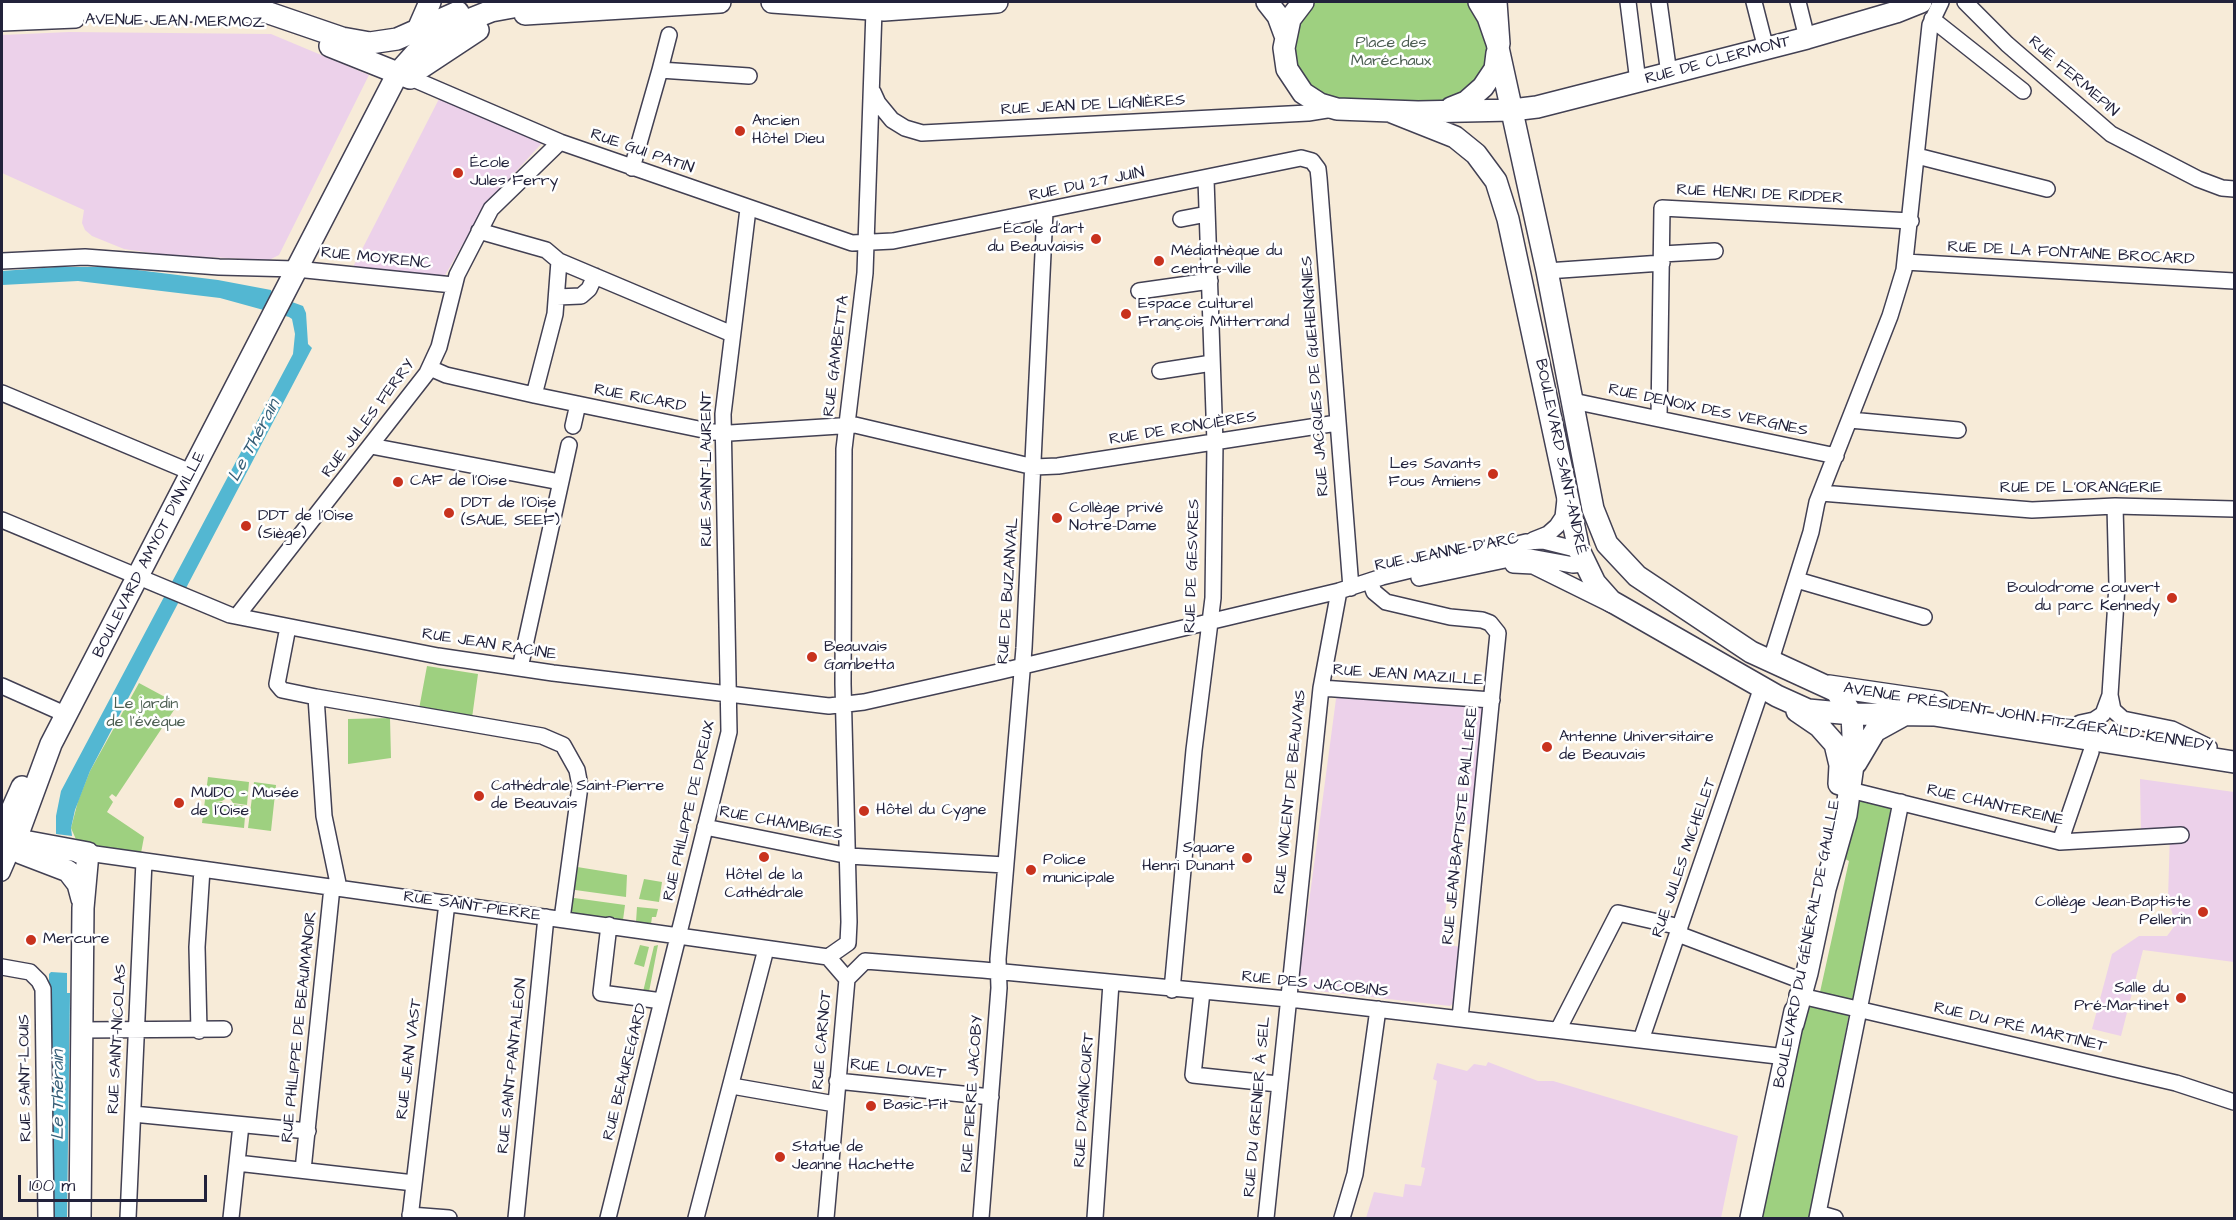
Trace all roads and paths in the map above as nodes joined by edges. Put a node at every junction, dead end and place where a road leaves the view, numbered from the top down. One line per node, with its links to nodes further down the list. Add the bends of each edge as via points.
1 (430, 2): 25 (main road)
2 (499, 2): 25 (main road, AVENUE JEAN MERMOZ, via 465,9)
3 (540, 2): 31 (main road, via 472,18)
4 (720, 2): 36 (main road, via 511,17 472,33)
5 (772, 2): 19 (main road)
6 (997, 2): 19 (main road)
7 (1268, 2): 27 (main road)
8 (1303, 2): 27 (main road, via 1292,14)
9 (1479, 2): 29 (main road, BOULEVARD SAINT-ANDRÉ)
10 (1499, 2): 32 (street)
11 (1628, 2): 37 (street)
12 (1659, 2): 34 (street)
13 (1754, 2): 30 (street)
14 (1798, 2): 28 (street)
15 (1941, 2): 23 (street)
16 (1965, 2): 50 (street, RUE FERMEPIN, via 2111,134 2198,179)
17 (1913, 3): 23 (street); 28 (main road, RUE DE CLERMONT)
18 (225, 6): 20 (main road, AVENUE JEAN MERMOZ); 25 (main road, AVENUE JEAN MERMOZ, via 279,14 362,43 391,41)
19 (874, 6): 38 (street, RUE GAMBETTA)
20 (2, 8)
21 (2, 16): 22 (main road, AVENUE JEAN MERMOZ)
22 (76, 20): 24 (street); 36 (main road, AVENUE JEAN MERMOZ, via 270,23)
23 (1931, 22): 39 (street); 45 (street)
24 (2, 23)
25 (417, 30): 31 (main road)
26 (669, 35): 33 (street)
27 (1285, 35): 40 (main road, via 1286,63 1294,82 1308,97)
28 (1807, 38): 30 (main road, RUE DE CLERMONT)
29 (1497, 43): 32 (main road, BOULEVARD SAINT-ANDRÉ); 42 (main road, via 1495,69 1483,87 1466,102)
30 (1766, 49): 34 (main road, RUE DE CLERMONT)
31 (415, 54): 36 (main road, via 415,68)
32 (1501, 65): 41 (main road, BOULEVARD SAINT-ANDRÉ)
33 (660, 70): 35 (street); 47 (street)
34 (1669, 74): 37 (main road, RUE DE CLERMONT)
35 (749, 75)
36 (405, 76): 44 (street, RUE GUI PATIN); 63 (main road, BOULEVARD AMYOT D'INVILLE)
37 (1638, 82): 41 (main road, RUE DE CLERMONT)
38 (872, 89): 40 (street, RUE JEAN DE LIGNIÈRES, via 892,120 922,133); 57 (street, RUE GAMBETTA)
39 (2023, 91)
40 (1337, 109): 43 (main road)
41 (1512, 110): 42 (main road, RUE DE CLERMONT); 64 (main road, BOULEVARD SAINT-ANDRÉ)
42 (1442, 111): 43 (main road, RUE DE CLERMONT)
43 (1392, 112): 92 (main road, BOULEVARD SAINT-ANDRÉ, via 1449,133 1476,154 1493,174 1505,206)
44 (560, 142): 47 (street, RUE GUI PATIN); 56 (street, RUE JULES FERRY, via 497,201)
45 (1917, 156): 49 (street); 55 (street)
46 (1313, 163): 48 (street, RUE DU 27 JUIN, via 1301,158); 81 (street, RUE JACQUES DE GUEHENGNIES, via 1319,178)
47 (632, 168): 51 (street, RUE GUI PATIN)
48 (1206, 179): 52 (street, RUE DU 27 JUIN); 53 (street, RUE DE GESVRES)
49 (2047, 189)
50 (2235, 189)
51 (748, 209): 57 (street, RUE GUI PATIN, via 843,242); 71 (street, RUE SAINT-LAURENT)
52 (1045, 212): 57 (street, RUE DU 27 JUIN); 90 (street, RUE DE BUZANVAL)
53 (1208, 214): 54 (street); 66 (street, RUE DE GESVRES)
54 (1181, 219)
55 (1911, 221): 59 (street, RUE HENRI DE RIDDER, via 1662,208); 62 (street)
56 (479, 231): 61 (street, via 546,250); 68 (street, RUE JULES FERRY)
57 (866, 244): 82 (street, RUE GAMBETTA)
58 (1715, 250): 59 (street)
59 (1662, 259): 64 (street); 79 (street)
60 (2, 261): 63 (street, RUE MOYRENC, via 85,257)
61 (560, 261): 65 (street); 70 (street)
62 (1905, 262): 67 (street, RUE DE LA FONTAINE BROCARD); 80 (street, via 1890,316)
63 (303, 270): 68 (street, RUE MOYRENC); 91 (main road, BOULEVARD AMYOT D'INVILLE)
64 (1547, 271): 77 (main road, BOULEVARD SAINT-ANDRÉ)
65 (595, 276): 70 (street, via 581,296); 71 (street)
66 (1210, 281): 69 (street); 72 (street, RUE DE GESVRES)
67 (2235, 281)
68 (453, 285): 73 (street, RUE JULES FERRY)
69 (1139, 291)
70 (557, 297): 76 (street)
71 (732, 334): 85 (street, RUE SAINT-LAURENT)
72 (1212, 363): 74 (street); 86 (street, RUE DE GESVRES)
73 (430, 368): 76 (street, RUE RICARD); 88 (street, RUE JULES FERRY)
74 (1160, 370)
75 (2, 393): 91 (street)
76 (534, 395): 78 (street, RUE RICARD)
77 (1574, 401): 79 (street, RUE DENOIX DES VERGNES); 98 (main road, BOULEVARD SAINT-ANDRÉ, via 1593,509)
78 (578, 404): 83 (street); 85 (street, RUE RICARD)
79 (1659, 418): 89 (street, RUE DENOIX DES VERGNES)
80 (1850, 420): 84 (street); 89 (street)
81 (1337, 423): 86 (street, RUE DE RONCIÈRES); 105 (street, RUE JACQUES DE GUEHENGNIES)
82 (847, 424): 85 (street, RUE RICARD); 90 (street, RUE RICARD); 124 (street, RUE GAMBETTA)
83 (573, 426)
84 (1958, 430)
85 (722, 433): 120 (street, RUE SAINT-LAURENT)
86 (1215, 443): 90 (street, RUE DE RONCIÈRES); 110 (street, RUE DE GESVRES)
87 (569, 445): 93 (street)
88 (371, 446): 93 (street); 107 (street, RUE JULES FERRY)
89 (1836, 456): 94 (street)
90 (1034, 468): 114 (street, RUE DE BUZANVAL)
91 (193, 473): 102 (main road, BOULEVARD AMYOT D'INVILLE)
92 (1564, 478): 99 (street, via 1561,521 1548,534); 100 (main road, BOULEVARD SAINT-ANDRÉ)
93 (560, 482): 115 (street)
94 (1821, 493): 95 (street, RUE DE L'ORANGERIE, via 2032,510); 103 (street)
95 (2115, 506): 96 (street, RUE DE L'ORANGERIE); 121 (street, via 2117,585)
96 (2235, 509)
97 (2, 520): 102 (street, RUE JEAN RACINE)
98 (1602, 535): 100 (main road, via 1601,549); 109 (main road, BOULEVARD SAINT-ANDRÉ, via 1609,549 1630,571)
99 (1526, 542): 100 (street, RUE JEANNE D'ARC, via 1543,541); 104 (street, RUE JEANNE D'ARC)
100 (1586, 558): 101 (street, RUE JEANNE D'ARC, via 1573,565 1524,556); 106 (main road, BOULEVARD SAINT-ANDRÉ, via 1606,597); 109 (main road)
101 (1462, 570): 104 (street, RUE JEANNE D'ARC); 106 (street, via 1526,564)
102 (138, 577): 107 (street, RUE JEAN RACINE); 127 (main road, BOULEVARD AMYOT D'INVILLE)
103 (1797, 580): 108 (street); 113 (street)
104 (1371, 583): 105 (street, RUE JEANNE D'ARC); 123 (street, RUE JEAN-BAPTISTE BAILLIÈRE, via 1381,600 1450,617 1486,621 1496,629 1499,638)
105 (1345, 589): 110 (street, RUE JEANNE D'ARC); 118 (street, RUE VINCENT DE BEAUVAIS)
106 (1630, 613): 112 (main road, via 1637,605 1650,603); 119 (main road, BOULEVARD SAINT-ANDRÉ)
107 (237, 616): 111 (street, RUE JEAN RACINE)
108 (1924, 617)
109 (1698, 618): 112 (main road, BOULEVARD SAINT-ANDRÉ)
110 (1211, 621): 114 (street, RUE JEANNE D'ARC); 165 (street, RUE DE GESVRES, via 1194,750)
111 (288, 627): 115 (street, RUE JEAN RACINE); 122 (street, via 277,686)
112 (1751, 652): 113 (main road, BOULEVARD SAINT-ANDRÉ)
113 (1770, 663): 116 (main road, BOULEVARD SAINT-ANDRÉ); 119 (main road)
114 (1022, 666): 124 (street, RUE JEANNE D'ARC); 145 (street, RUE DE BUZANVAL)
115 (520, 668): 120 (street, RUE JEAN RACINE)
116 (1822, 684): 126 (main road, via 1840,695); 128 (main road, AVENUE PRÉSIDENT JOHN FITZGERALD KENNEDY)
117 (2, 686): 127 (street)
118 (1321, 688): 123 (street, RUE JEAN MAZILLE); 167 (street, RUE VINCENT DE BEAUVAIS)
119 (1769, 691): 126 (main road, BOULEVARD SAINT-ANDRÉ, via 1808,710); 134 (main road, BOULEVARD DU GÉNÉRAL DE GAULLE, via 1820,726 1835,744); 154 (street, RUE JULES MICHELET)
120 (730, 694): 124 (street, RUE JEAN RACINE, via 821,706); 137 (street, RUE PHILIPPE DE DREUX, via 729,732)
121 (2110, 695): 128 (street, via 2103,714); 130 (street, via 2118,717 2172,729)
122 (316, 697): 148 (street, RUE PHILIPPE DE BEAUMANOIR, via 324,816); 152 (street, via 557,741 577,770 579,792)
123 (1492, 700): 171 (street, RUE JEAN-BAPTISTE BAILLIÈRE)
124 (844, 705): 143 (street)
125 (1909, 713): 126 (main road, AVENUE PRÉSIDENT JOHN FITZGERALD KENNEDY); 133 (main road, AVENUE PRÉSIDENT JOHN FITZGERALD KENNEDY); 134 (main road, via 1875,731)
126 (1852, 714): 134 (main road)
127 (67, 715): 129 (main road, BOULEVARD AMYOT D'INVILLE)
128 (2080, 723): 130 (main road, AVENUE PRÉSIDENT JOHN FITZGERALD KENNEDY)
129 (51, 744): 136 (main road, BOULEVARD AMYOT D'INVILLE); 139 (main road, BOULEVARD AMYOT D'INVILLE, via 18,794)
130 (2209, 747): 131 (main road, AVENUE PRÉSIDENT JOHN FITZGERALD KENNEDY)
131 (2235, 751)
132 (2091, 752): 140 (street)
133 (2235, 762)
134 (1847, 782): 135 (street, RUE CHANTEREINE); 164 (main road, BOULEVARD DU GÉNÉRAL DE GAULLE)
135 (1901, 802): 140 (street, RUE CHANTEREINE); 169 (street)
136 (28, 804): 139 (main road, BOULEVARD AMYOT D'INVILLE); 141 (main road, via 28,819 42,840)
137 (705, 827): 143 (street, RUE CHAMBIGES); 155 (street, RUE PHILIPPE DE DREUX)
138 (2181, 835): 140 (street, RUE CHANTEREINE)
139 (6, 841): 141 (main road, RUE SAINT-PIERRE); 147 (street)
140 (2060, 842)
141 (44, 852): 142 (main road, RUE SAINT-PIERRE); 150 (main road, via 72,875)
142 (88, 854): 144 (street, RUE SAINT-PIERRE); 150 (main road)
143 (849, 856): 145 (street, RUE CHAMBIGES); 156 (street)
144 (144, 861): 146 (street, RUE SAINT-PIERRE); 176 (street, RUE SAINT-NICOLAS)
145 (1005, 865): 161 (street, RUE DE BUZANVAL)
146 (202, 869): 148 (street, RUE SAINT-PIERRE); 175 (street, via 197,947)
147 (2, 873)
148 (335, 888): 149 (street, RUE SAINT-PIERRE); 187 (street, RUE PHILIPPE DE BEAUMANOIR)
149 (447, 903): 151 (street, RUE SAINT-PIERRE); 190 (street, RUE JEAN VAST)
150 (83, 908): 173 (main road)
151 (546, 917): 152 (street, RUE SAINT-PIERRE); 198 (street, RUE SAINT-PANTALÉON)
152 (562, 919): 153 (street, RUE SAINT-PIERRE)
153 (609, 925): 155 (street, RUE SAINT-PIERRE); 168 (street, via 601,993)
154 (1679, 930): 164 (street, RUE DU PRÉ MARTINET); 174 (street, RUE DU PRÉ MARTINET, via 1618,913); 177 (street, RUE JULES MICHELET)
155 (678, 935): 157 (street, RUE SAINT-PIERRE); 168 (street, RUE BEAUREGARD)
156 (849, 943): 158 (street); 159 (street)
157 (766, 949): 158 (street, RUE SAINT-PIERRE); 181 (street)
158 (828, 957): 162 (street)
159 (865, 961): 161 (street, RUE DES JACOBINS); 162 (street)
160 (2, 967): 193 (street, RUE SAINT-LOUIS, via 35,975 43,989)
161 (997, 972): 163 (street, RUE DES JACOBINS); 182 (street, RUE PIERRE JACOBY)
162 (847, 978): 179 (street, RUE CARNOT)
163 (1111, 984): 165 (street, RUE DES JACOBINS); 203 (street, RUE D'AGINCOURT)
164 (1801, 988): 169 (street, RUE DU PRÉ MARTINET); 178 (main road, BOULEVARD DU GÉNÉRAL DE GAULLE)
165 (1172, 990): 166 (street, RUE DES JACOBINS)
166 (1202, 992): 167 (street, RUE DES JACOBINS); 180 (street, via 1193,1075)
167 (1287, 999): 170 (street, RUE DES JACOBINS); 180 (street, RUE DU GRENIER À SEL)
168 (662, 1001): 199 (street, RUE BEAUREGARD)
169 (1857, 1008): 183 (street, RUE DU PRÉ MARTINET, via 2176,1083); 192 (street)
170 (1378, 1009): 171 (street, RUE DES JACOBINS); 205 (street, via 1355,1174)
171 (1460, 1018): 174 (street, RUE DES JACOBINS)
172 (224, 1029): 175 (street)
173 (82, 1030): 176 (street); 194 (main road)
174 (1558, 1030): 177 (street, RUE DES JACOBINS)
175 (199, 1031): 176 (street)
176 (136, 1032): 185 (street, RUE SAINT-NICOLAS)
177 (1641, 1040): 178 (street, RUE DES JACOBINS)
178 (1786, 1057): 206 (main road, BOULEVARD DU GÉNÉRAL DE GAULLE)
179 (837, 1082): 182 (street, RUE LOUVET); 184 (street, RUE CARNOT)
180 (1278, 1084): 204 (street, RUE DU GRENIER À SEL)
181 (732, 1086): 184 (street); 200 (street)
182 (991, 1097): 202 (street, RUE PIERRE JACOBY)
183 (2235, 1102)
184 (835, 1104): 201 (street, RUE CARNOT)
185 (133, 1114): 186 (street); 195 (street, RUE SAINT-NICOLAS)
186 (241, 1125): 187 (street); 188 (street)
187 (308, 1131): 189 (street, RUE PHILIPPE DE BEAUMANOIR)
188 (237, 1163): 189 (street); 196 (street)
189 (303, 1170): 190 (street)
190 (414, 1183): 191 (street, RUE JEAN VAST)
191 (410, 1216): 197 (street)
192 (1817, 1216): 207 (street)
193 (46, 1218)
194 (80, 1218)
195 (128, 1218)
196 (231, 1218)
197 (449, 1218)
198 (516, 1218)
199 (608, 1218)
200 (696, 1218)
201 (826, 1218)
202 (981, 1218)
203 (1095, 1218)
204 (1266, 1218)
205 (1342, 1218)
206 (1751, 1218)
207 (1836, 1218)

